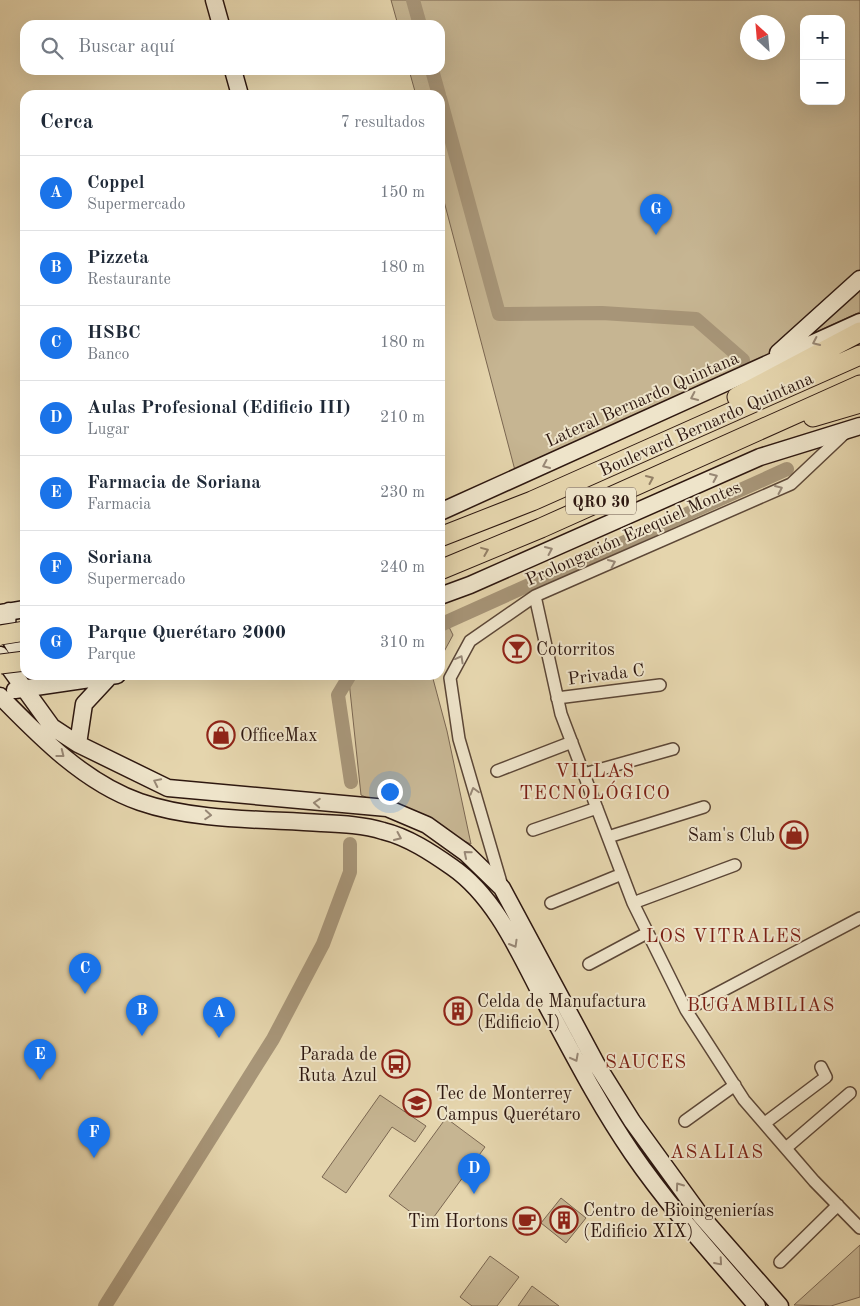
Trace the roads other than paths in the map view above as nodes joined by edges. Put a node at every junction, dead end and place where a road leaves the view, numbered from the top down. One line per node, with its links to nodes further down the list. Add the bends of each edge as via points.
1 (214, 0): 2 (main road)
2 (220, 20)
3 (234, 75): 4 (main road)
4 (239, 90)
5 (860, 279): 9 (main road)
6 (860, 322): 9 (main road, Lateral Bernardo Quintana, one-way to 9)
7 (860, 332): 9 (main road)
8 (860, 355): 9 (main road, Boulevard Bernardo Quintana)
9 (767, 377): 11 (main road, Boulevard Bernardo Quintana)
10 (860, 385): 13 (main road, Boulevard Bernardo Quintana / QRO 30)
11 (744, 392): 15 (main road, Lateral Bernardo Quintana, one-way to 15); 16 (main road, Boulevard Bernardo Quintana / QRO 30, via 662,444)
12 (860, 403): 13 (main road)
13 (795, 419): 17 (main road, Boulevard Bernardo Quintana / QRO 30, one-way to 13, via 729,444)
14 (854, 428): 18 (main road, one-way to 14, via 760,457); 19 (street, Prolongación Ezequiel Montes, one-way to 14, via 791,484)
15 (445, 510)
16 (445, 535)
17 (445, 568)
18 (445, 594)
19 (535, 596): 34 (street); 47 (street, Prolongación Ezequiel Montes, one-way to 19, via 458,739 450,678 470,640)
20 (12, 611): 23 (main road, via 6,623 7,634)
21 (20, 633): 22 (main road, bridge)
22 (0, 635)
23 (20, 654)
24 (0, 655): 32 (main road, Prolongación Ezequiel Montes)
25 (20, 662): 26 (main road, bridge)
26 (0, 664)
27 (73, 680): 30 (main road)
28 (84, 680): 30 (main road)
29 (109, 680): 37 (main road, via 84,704)
30 (77, 681): 32 (main road)
31 (660, 685): 34 (street, Privada C)
32 (24, 689): 33 (main road); 35 (main road, Prolongación Ezequiel Montes)
33 (0, 694): 35 (main road, Prolongación Ezequiel Montes)
34 (557, 698): 36 (street)
35 (46, 732): 37 (main road, Prolongación Ezequiel Montes); 63 (main road, Prolongación Ezequiel Montes, one-way to 63, via 107,786 139,802 179,813 351,825 384,831 420,847 455,869 486,899 513,942 584,1075 632,1153 688,1227)
36 (572, 742): 39 (street); 40 (street)
37 (78, 744): 47 (main road, Prolongación Ezequiel Montes, one-way to 37, via 466,852 435,831 387,808 168,788)
38 (673, 749): 40 (street)
39 (497, 771)
40 (584, 774): 42 (street)
41 (704, 807): 44 (street)
42 (597, 808): 43 (street); 44 (street)
43 (533, 830)
44 (608, 837): 46 (street)
45 (735, 865): 49 (street)
46 (622, 874): 48 (street); 49 (street)
47 (502, 888): 64 (main road, Prolongación Ezequiel Montes, one-way to 47, via 701,1216 632,1121 597,1065)
48 (550, 903)
49 (633, 903): 51 (street)
50 (860, 918): 53 (street)
51 (647, 933): 52 (street); 53 (street)
52 (589, 964)
53 (686, 1010): 55 (street)
54 (821, 1067): 58 (street, via 826,1077)
55 (734, 1085): 57 (street); 58 (street)
56 (850, 1093): 59 (street)
57 (685, 1121)
58 (765, 1124): 59 (street)
59 (786, 1148): 60 (street)
60 (838, 1205): 61 (street); 62 (street)
61 (860, 1228)
62 (780, 1262)
63 (758, 1306)
64 (780, 1306)

